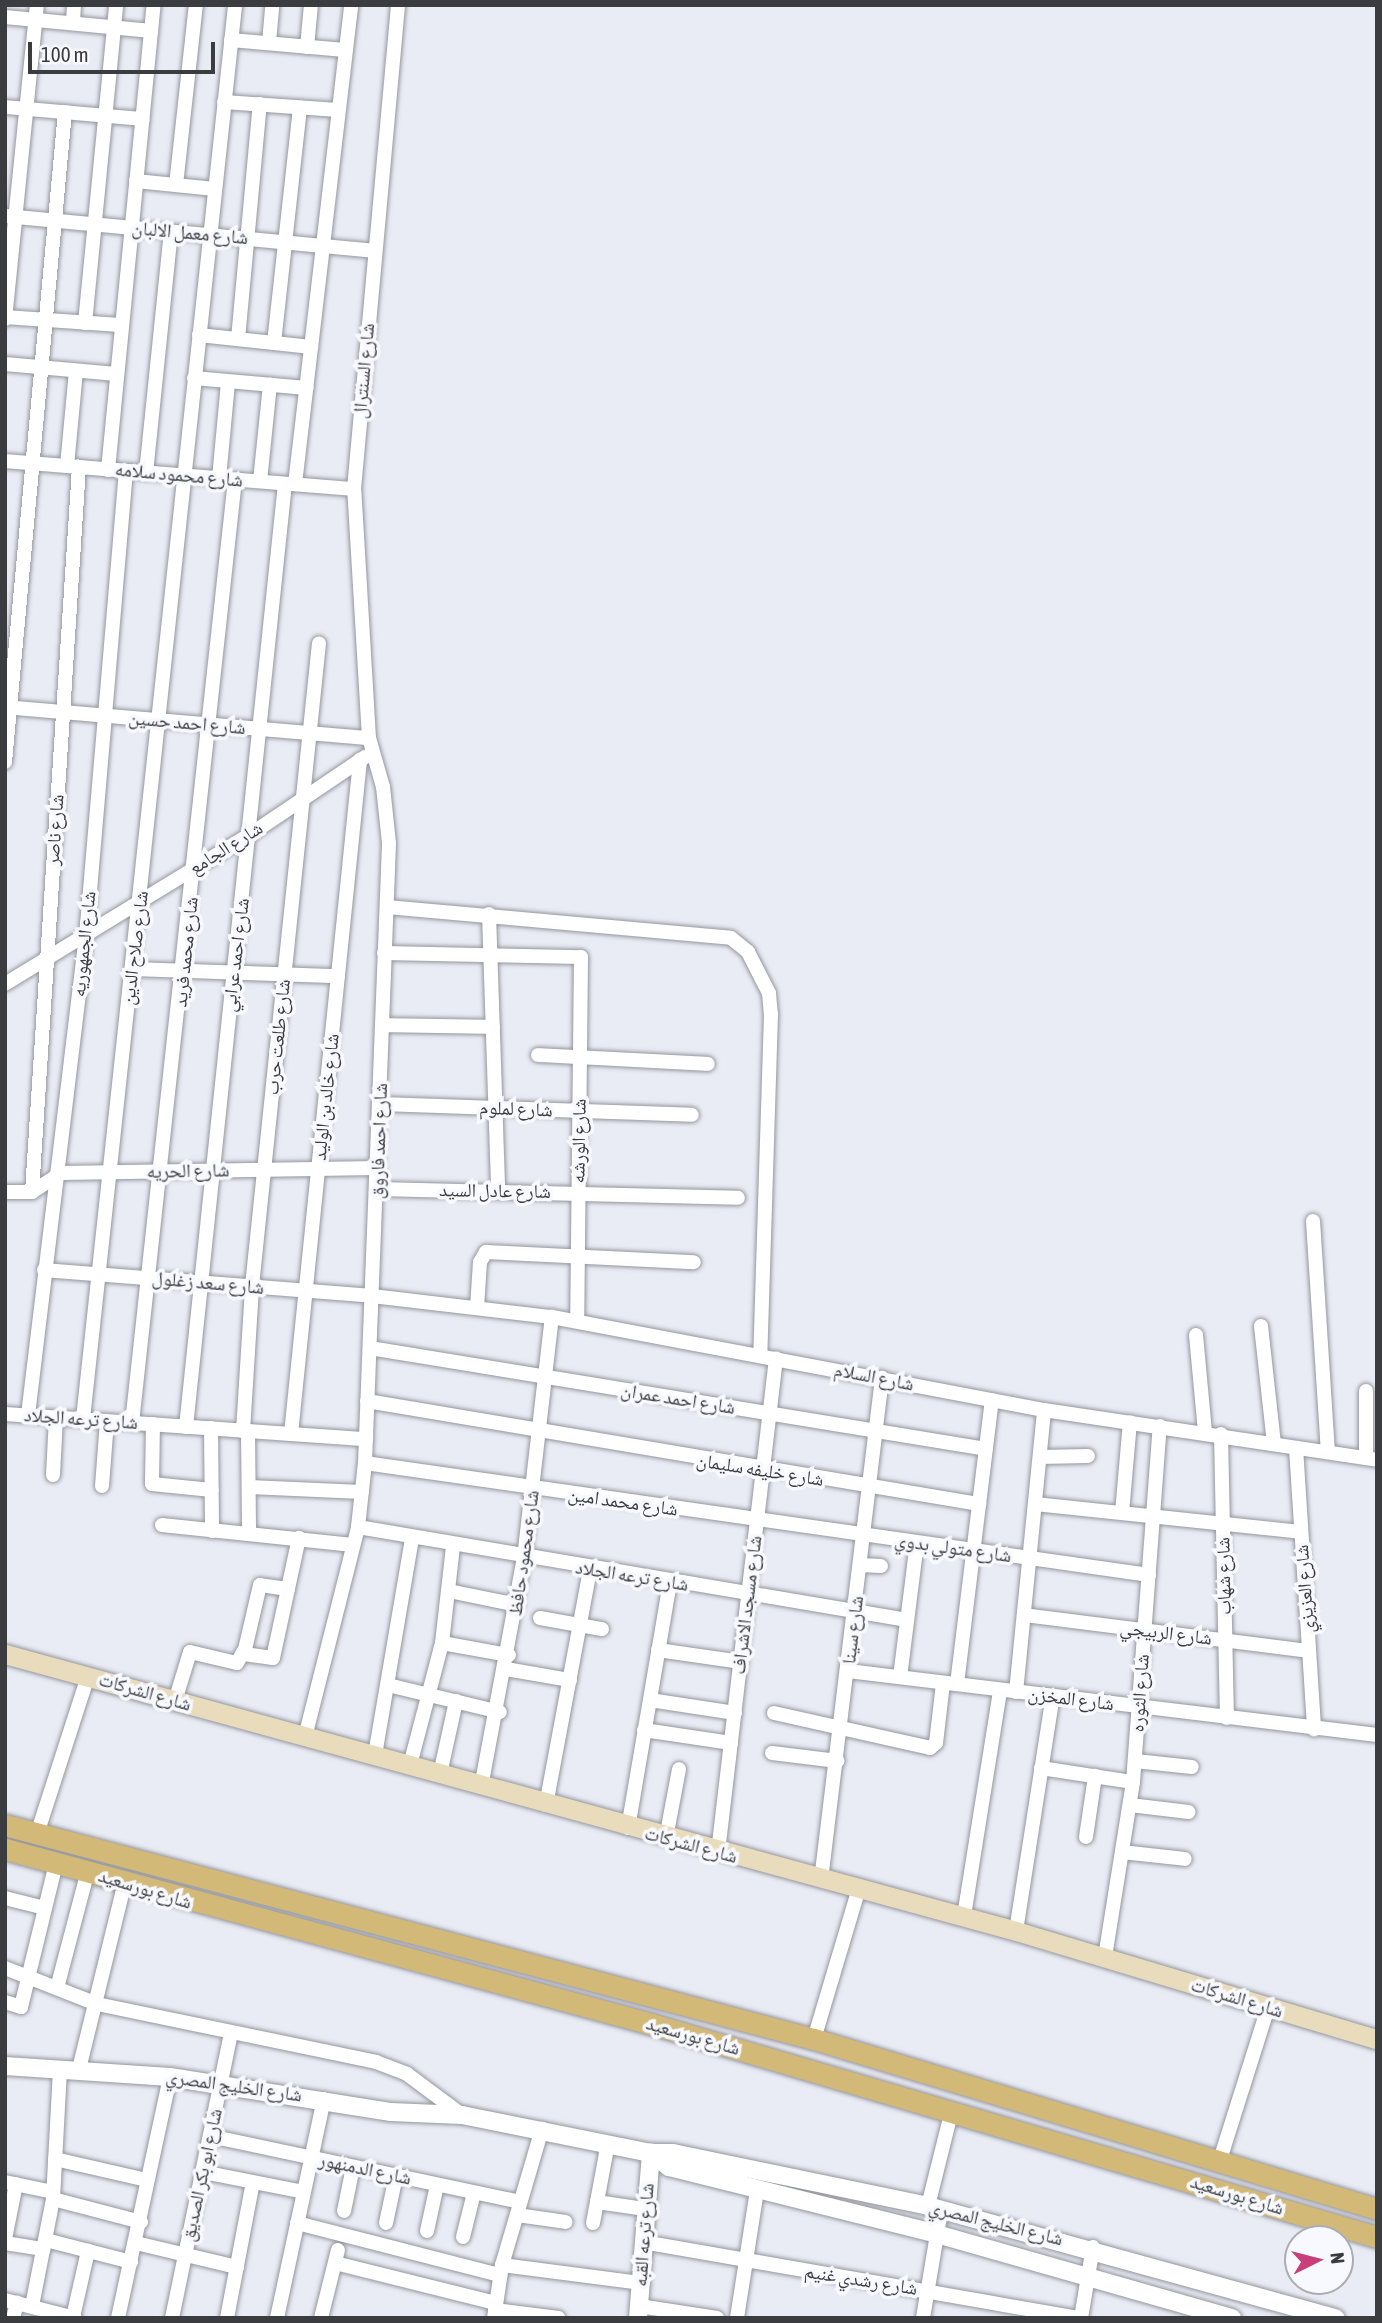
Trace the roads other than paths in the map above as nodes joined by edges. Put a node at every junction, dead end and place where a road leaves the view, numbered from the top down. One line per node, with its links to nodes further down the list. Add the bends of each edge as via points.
1 (74, 5): 12 (street)
2 (116, 5): 13 (street)
3 (154, 5): 14 (street)
4 (196, 5): 29 (street)
5 (235, 5): 15 (street, شارع صلاح الدين)
6 (272, 5): 16 (street)
7 (311, 5): 17 (street)
8 (351, 5): 18 (street, شارع احمد عرابي)
9 (397, 5): 40 (street, شارع السنترال)
10 (36, 12): 11 (street); 12 (street); 23 (street)
11 (5, 17)
12 (73, 23): 13 (street)
13 (113, 28): 14 (street); 26 (street)
14 (151, 31): 27 (street)
15 (231, 40): 16 (street); 19 (street, شارع صلاح الدين)
16 (269, 43): 17 (street)
17 (307, 47): 18 (street)
18 (345, 50): 24 (street, شارع احمد عرابي)
19 (224, 102): 20 (street); 30 (street, شارع صلاح الدين)
20 (260, 104): 22 (street); 37 (street)
21 (5, 107): 23 (street)
22 (300, 107): 24 (street); 38 (street)
23 (26, 108): 25 (street); 31 (street)
24 (338, 110): 39 (street, شارع احمد عرابي)
25 (65, 112): 26 (street); 32 (street)
26 (105, 115): 27 (street); 33 (street)
27 (142, 119): 28 (street)
28 (136, 181): 29 (street); 34 (street)
29 (176, 185): 30 (street)
30 (215, 189): 36 (street, شارع صلاح الدين)
31 (10, 216): 32 (street, شارع معمل الالبان); 41 (street)
32 (54, 220): 33 (street, شارع معمل الالبان); 42 (street)
33 (94, 224): 34 (street, شارع معمل الالبان); 43 (street)
34 (131, 228): 35 (street, شارع معمل الالبان); 44 (street)
35 (171, 232): 36 (street, شارع معمل الالبان); 62 (street)
36 (210, 235): 37 (street, شارع معمل الالبان); 45 (street, شارع صلاح الدين)
37 (247, 239): 38 (street, شارع معمل الالبان); 46 (street)
38 (285, 242): 39 (street, شارع معمل الالبان); 47 (street)
39 (323, 246): 40 (street, شارع معمل الالبان); 48 (street, شارع احمد عرابي)
40 (374, 251): 68 (street, شارع السنترال)
41 (5, 318): 42 (street)
42 (44, 320): 43 (street); 50 (street)
43 (85, 323): 44 (street)
44 (120, 325): 52 (street)
45 (199, 335): 46 (street); 53 (street, شارع صلاح الدين)
46 (238, 339): 47 (street)
47 (274, 343): 48 (street)
48 (311, 347): 56 (street, شارع احمد عرابي)
49 (5, 364): 50 (street)
50 (40, 368): 51 (street); 58 (street)
51 (76, 371): 52 (street); 59 (street, شارع ناصر)
52 (117, 374): 60 (street)
53 (194, 378): 54 (street); 63 (street, شارع صلاح الدين)
54 (228, 382): 55 (street); 64 (street)
55 (270, 385): 56 (street); 66 (street)
56 (307, 388): 67 (street, شارع احمد عرابي)
57 (5, 461): 58 (street, شارع محمود سلامه)
58 (31, 463): 59 (street, شارع محمود سلامه); 70 (street)
59 (73, 467): 60 (street, شارع محمود سلامه); 71 (street, شارع ناصر)
60 (108, 470): 61 (street, شارع محمود سلامه)
61 (125, 471): 62 (street, شارع محمود سلامه); 72 (street, شارع الجمهوريه)
62 (146, 472): 63 (street, شارع محمود سلامه)
63 (187, 476): 64 (street, شارع محمود سلامه); 73 (street, شارع صلاح الدين)
64 (219, 478): 65 (street, شارع محمود سلامه)
65 (235, 480): 66 (street, شارع محمود سلامه); 74 (street, شارع محمد فريد)
66 (260, 481): 67 (street, شارع محمود سلامه)
67 (290, 484): 68 (street, شارع محمود سلامه); 75 (street, شارع احمد عرابي)
68 (354, 489): 77 (street, شارع السنترال)
69 (319, 643): 76 (street, شارع طلعت حرب)
70 (7, 707): 71 (street, شارع احمد حسين); 79 (street)
71 (63, 712): 72 (street, شارع احمد حسين); 89 (street, شارع ناصر)
72 (104, 716): 73 (street, شارع احمد حسين); 86 (street, شارع الجمهوريه)
73 (159, 720): 74 (street, شارع احمد حسين); 83 (street, شارع صلاح الدين)
74 (210, 724): 75 (street, شارع احمد حسين); 82 (street, شارع محمد فريد)
75 (259, 729): 76 (street, شارع احمد حسين); 81 (street, شارع احمد عرابي)
76 (310, 733): 77 (street, شارع احمد حسين); 80 (street, شارع طلعت حرب)
77 (371, 745): 78 (street, شارع الجامع); 84 (street, شارع احمد فاروق, via 388,824)
78 (360, 760): 80 (street, شارع الجامع); 94 (street, شارع خالد بن الوليد)
79 (5, 762)
80 (305, 797): 81 (street, شارع الجامع); 93 (street, شارع طلعت حرب)
81 (251, 834): 82 (street, شارع الجامع); 92 (street, شارع احمد عرابي)
82 (196, 867): 83 (street, شارع الجامع); 91 (street, شارع محمد فريد)
83 (141, 902): 86 (street, شارع الجامع); 90 (street, شارع صلاح الدين)
84 (387, 907): 85 (street); 87 (street, شارع احمد فاروق)
85 (489, 914): 88 (street); 134 (street, via 731,938 761,972 771,1014)
86 (86, 937): 89 (street, شارع الجامع); 111 (street, شارع الجمهوريه)
87 (384, 953): 88 (street); 96 (street, شارع احمد فاروق)
88 (491, 955): 97 (street); 99 (street, شارع الورشه, via 582,960)
89 (47, 960): 95 (street, شارع الجامع); 114 (street, شارع ناصر)
90 (133, 969): 91 (street); 110 (street, شارع صلاح الدين)
91 (185, 970): 92 (street); 109 (street, شارع محمد فريد)
92 (234, 972): 93 (street); 107 (street, شارع احمد عرابي)
93 (285, 974): 94 (street); 108 (street, شارع طلعت حرب)
94 (338, 976): 106 (street, شارع خالد بن الوليد)
95 (5, 984)
96 (383, 1025): 97 (street); 101 (street, شارع احمد فاروق)
97 (493, 1027): 102 (street)
98 (538, 1055): 99 (street)
99 (580, 1058): 100 (street); 103 (street, شارع الورشه)
100 (708, 1064)
101 (381, 1104): 102 (street, شارع لملوم); 105 (street, شارع احمد فاروق)
102 (496, 1109): 103 (street, شارع لملوم); 115 (street)
103 (580, 1111): 104 (street, شارع لملوم); 116 (street, شارع الورشه)
104 (692, 1115)
105 (378, 1168): 106 (street, شارع الحريه); 112 (street, شارع احمد فاروق)
106 (319, 1169): 108 (street, شارع الحريه); 126 (street, شارع خالد بن الوليد)
107 (213, 1170): 108 (street, شارع الحريه); 109 (street, شارع الحريه); 124 (street, شارع احمد عرابي)
108 (264, 1170): 125 (street, شارع طلعت حرب)
109 (162, 1171): 110 (street, شارع الحريه); 123 (street, شارع محمد فريد)
110 (108, 1172): 111 (street, شارع الحريه); 122 (street, شارع صلاح الدين)
111 (56, 1174): 114 (street); 121 (street, شارع الجمهوريه)
112 (378, 1189): 115 (street, شارع عادل السيد); 127 (street, شارع احمد فاروق)
113 (5, 1192): 114 (street)
114 (32, 1192)
115 (498, 1192): 116 (street, شارع عادل السيد)
116 (578, 1193): 117 (street, شارع عادل السيد); 119 (street, شارع الورشه)
117 (738, 1198)
118 (1313, 1221): 164 (street)
119 (578, 1256): 120 (street); 128 (street, via 486,1252 480,1262); 130 (street, شارع الورشه)
120 (694, 1262)
121 (44, 1270): 122 (street, شارع سعد زغلول); 144 (street, شارع الجمهوريه)
122 (97, 1274): 123 (street, شارع سعد زغلول); 146 (street, شارع صلاح الدين)
123 (150, 1278): 124 (street, شارع سعد زغلول); 149 (street, شارع محمد فريد)
124 (201, 1282): 125 (street, شارع سعد زغلول); 152 (street, شارع احمد عرابي)
125 (252, 1286): 126 (street, شارع سعد زغلول); 154 (street, شارع طلعت حرب)
126 (305, 1291): 127 (street, شارع سعد زغلول); 157 (street, شارع خالد بن الوليد)
127 (372, 1296): 128 (street, شارع السلام); 133 (street, شارع احمد فاروق)
128 (477, 1308): 129 (street, شارع السلام)
129 (552, 1317): 130 (street, شارع السلام); 136 (street, شارع محمود حافظ)
130 (577, 1321): 134 (street, شارع السلام)
131 (1261, 1326): 161 (street)
132 (1196, 1335): 156 (street)
133 (370, 1348): 136 (street, شارع احمد عمران); 140 (street, شارع احمد فاروق)
134 (760, 1356): 135 (street, شارع السلام)
135 (776, 1358): 137 (street, شارع السلام); 143 (street, شارع مسجد الاشراف)
136 (549, 1378): 143 (street, شارع احمد عمران); 159 (street, شارع محمود حافظ)
137 (882, 1378): 139 (street, شارع السلام); 155 (street, شارع سينا)
138 (1366, 1391): 167 (street)
139 (992, 1400): 141 (street, شارع السلام); 163 (street)
140 (367, 1401): 159 (street, شارع خليفه سليمان); 160 (street, شارع احمد فاروق)
141 (1044, 1410): 148 (street, شارع السلام); 166 (street)
142 (5, 1414): 144 (street, شارع ترعه الجلاد)
143 (769, 1414): 155 (street, شارع احمد عمران); 169 (street, شارع مسجد الاشراف)
144 (28, 1415): 145 (street, شارع ترعه الجلاد)
145 (56, 1417): 146 (street, شارع ترعه الجلاد); 170 (street)
146 (83, 1419): 147 (street, شارع ترعه الجلاد)
147 (107, 1421): 149 (street, شارع ترعه الجلاد); 171 (street)
148 (1130, 1422): 151 (street, شارع السلام); 179 (street)
149 (132, 1423): 150 (street, شارع ترعه الجلاد)
150 (153, 1424): 152 (street, شارع ترعه الجلاد); 175 (street, via 152,1484)
151 (1160, 1426): 156 (street, شارع السلام); 180 (street, شارع الثوره)
152 (186, 1427): 153 (street, شارع ترعه الجلاد)
153 (211, 1428): 154 (street, شارع ترعه الجلاد); 175 (street)
154 (246, 1431): 157 (street, شارع ترعه الجلاد); 172 (street, شارع طلعت حرب)
155 (876, 1432): 163 (street, شارع احمد عمران); 173 (street, شارع سينا)
156 (1205, 1432): 158 (street, شارع السلام)
157 (291, 1434): 160 (street, شارع ترعه الجلاد)
158 (1221, 1434): 161 (street, شارع السلام); 182 (street, شارع شهاب)
159 (542, 1435): 169 (street, شارع خليفه سليمان); 174 (street, شارع محمود حافظ)
160 (366, 1439): 168 (street, شارع احمد فاروق)
161 (1274, 1443): 162 (street, شارع السلام)
162 (1296, 1448): 164 (street, شارع السلام); 186 (street, شارع العزيزي)
163 (986, 1449): 177 (street)
164 (1328, 1452): 167 (street, شارع السلام)
165 (1088, 1456): 166 (street)
166 (1040, 1457): 178 (street)
167 (1372, 1459)
168 (365, 1463): 174 (street, شارع محمد امين); 176 (street, شارع احمد فاروق)
169 (763, 1470): 173 (street, شارع خليفه سليمان); 181 (street, شارع مسجد الاشراف)
170 (53, 1475)
171 (102, 1486)
172 (249, 1486): 176 (street); 187 (street, شارع طلعت حرب)
173 (869, 1487): 177 (street, شارع خليفه سليمان); 188 (street, شارع سينا)
174 (533, 1489): 181 (street, شارع محمد امين); 195 (street, شارع محمود حافظ)
175 (212, 1490): 185 (street)
176 (362, 1492): 184 (street, شارع احمد فاروق)
177 (979, 1504): 194 (street)
178 (1035, 1504): 179 (street); 196 (street)
179 (1122, 1513): 180 (street)
180 (1153, 1517): 182 (street); 200 (street, شارع الثوره)
181 (757, 1522): 188 (street, شارع متولي بدوي); 204 (street, شارع مسجد الاشراف)
182 (1223, 1524): 186 (street); 213 (street, شارع شهاب)
183 (162, 1525): 185 (street)
184 (358, 1527): 190 (street, شارع ترعه الجلاد); 192 (street, شارع احمد فاروق)
185 (212, 1531): 187 (street)
186 (1301, 1532): 216 (street, شارع العزيزي)
187 (249, 1533): 189 (street)
188 (864, 1536): 191 (street, شارع متولي بدوي); 197 (street, شارع سينا)
189 (299, 1538): 192 (street); 202 (street)
190 (412, 1539): 193 (street, شارع ترعه الجلاد); 226 (street)
191 (917, 1543): 194 (street, شارع متولي بدوي); 209 (street)
192 (353, 1545): 243 (street, شارع احمد فاروق)
193 (453, 1546): 195 (street, شارع ترعه الجلاد); 203 (street)
194 (974, 1551): 196 (street, شارع متولي بدوي); 225 (street)
195 (524, 1558): 199 (street, شارع ترعه الجلاد); 205 (street, شارع محمود حافظ)
196 (1029, 1559): 200 (street, شارع متولي بدوي); 207 (street)
197 (860, 1565): 198 (street); 206 (street, شارع سينا)
198 (881, 1566)
199 (590, 1570): 201 (street, شارع ترعه الجلاد); 210 (street)
200 (1149, 1575): 212 (street, شارع الثوره)
201 (670, 1581): 204 (street, شارع ترعه الجلاد); 215 (street)
202 (288, 1589): 217 (street, via 260,1585); 217 (street, via 272,1660)
203 (449, 1591): 205 (street); 214 (street)
204 (749, 1594): 206 (street, شارع ترعه الجلاد); 220 (street, شارع مسجد الاشراف)
205 (517, 1605): 219 (street, شارع محمود حافظ)
206 (855, 1611): 209 (street, شارع ترعه الجلاد); 221 (street, شارع سينا)
207 (1024, 1615): 212 (street, شارع الربيجي); 228 (street)
208 (540, 1618): 210 (street)
209 (907, 1620): 223 (street)
210 (580, 1625): 211 (street); 224 (street)
211 (601, 1629)
212 (1144, 1630): 213 (street, شارع الربيجي); 234 (street, شارع الثوره)
213 (1225, 1641): 216 (street, شارع الربيجي); 238 (street, شارع شهاب)
214 (442, 1643): 219 (street); 229 (street)
215 (658, 1650): 220 (street); 231 (street)
216 (1309, 1651): 240 (street, شارع العزيزي)
217 (243, 1652): 232 (street, via 237,1663 190,1652)
218 (5, 1654): 222 (main road, شارع الشركات)
219 (508, 1662): 224 (street); 235 (street, شارع محمود حافظ)
220 (741, 1662): 236 (street, شارع مسجد الاشراف)
221 (848, 1671): 223 (street, شارع المخزن); 239 (street, شارع سينا)
222 (88, 1676): 232 (main road, شارع الشركات); 262 (street)
223 (900, 1677): 225 (street, شارع المخزن)
224 (570, 1680): 257 (street)
225 (950, 1684): 227 (street, شارع المخزن); 239 (street, via 934,1747)
226 (388, 1685): 229 (street); 246 (street)
227 (1000, 1690): 228 (street, شارع المخزن); 279 (street)
228 (1016, 1692): 230 (street, شارع المخزن)
229 (431, 1696): 233 (street); 249 (street)
230 (1053, 1696): 234 (street, شارع المخزن); 251 (street)
231 (650, 1700): 236 (street); 241 (street)
232 (175, 1701): 243 (main road, شارع الشركات)
233 (456, 1701): 235 (street); 253 (street)
234 (1139, 1707): 238 (street, شارع المخزن); 248 (street, شارع الثوره)
235 (500, 1712): 256 (street, شارع محمود حافظ)
236 (735, 1713): 244 (street, شارع مسجد الاشراف)
237 (774, 1713): 239 (street)
238 (1227, 1718): 240 (street, شارع المخزن)
239 (842, 1726): 247 (street, شارع سينا)
240 (1314, 1729): 242 (street, شارع المخزن)
241 (645, 1730): 244 (street); 261 (street)
242 (1377, 1735)
243 (305, 1737): 246 (main road, شارع الشركات)
244 (731, 1743): 266 (street, شارع مسجد الاشراف)
245 (772, 1753): 247 (street)
246 (375, 1755): 249 (main road, شارع الشركات)
247 (838, 1761): 272 (street, شارع سينا)
248 (1135, 1761): 250 (street); 255 (street, شارع الثوره)
249 (410, 1766): 253 (main road, شارع الشركات)
250 (1192, 1767)
251 (1041, 1768): 254 (street); 281 (street)
252 (678, 1769): 264 (street)
253 (440, 1774): 256 (main road, شارع الشركات)
254 (1095, 1776): 255 (street); 263 (street)
255 (1133, 1782): 258 (street, شارع الثوره)
256 (481, 1787): 257 (main road, شارع الشركات)
257 (547, 1805): 261 (main road, شارع الشركات)
258 (1130, 1805): 259 (street); 267 (street, شارع الثوره)
259 (1188, 1812)
260 (5, 1825): 262 (main road, شارع بورسعيد)
261 (628, 1828): 264 (main road, شارع الشركات)
262 (37, 1834): 271 (main road, شارع بورسعيد)
263 (1086, 1837)
264 (666, 1838): 266 (main road, شارع الشركات)
265 (5, 1849): 269 (main road, شارع بورسعيد)
266 (718, 1852): 272 (main road, شارع الشركات)
267 (1122, 1852): 268 (street); 282 (street, شارع الثوره)
268 (1185, 1858)
269 (56, 1863): 270 (main road, شارع بورسعيد); 277 (street)
270 (88, 1871): 273 (main road, شارع بورسعيد); 285 (street)
271 (209, 1876): 274 (main road, شارع بورسعيد); 278 (main road, via 213,1895)
272 (821, 1880): 275 (main road, شارع الشركات)
273 (125, 1882): 278 (main road, شارع بورسعيد); 287 (street)
274 (246, 1885): 280 (main road); 290 (main road, شارع بورسعيد)
275 (858, 1891): 279 (main road, شارع الشركات); 290 (street)
276 (5, 1898): 277 (street)
277 (45, 1908): 284 (street)
278 (209, 1908): 280 (main road, شارع بورسعيد)
279 (964, 1916): 281 (main road, شارع الشركات)
280 (246, 1917): 298 (main road, شارع بورسعيد)
281 (1016, 1931): 282 (main road, شارع الشركات)
282 (1105, 1957): 288 (main road, شارع الشركات)
283 (5, 1968): 284 (street, شارع الخليج المصري)
284 (29, 1975): 285 (street, شارع الخليج المصري); 286 (street, via 21,2007)
285 (57, 1988): 287 (street, شارع الخليج المصري)
286 (5, 2002)
287 (97, 2004): 289 (street, شارع الخليج المصري); 294 (street)
288 (1268, 2008): 291 (main road, شارع الشركات); 306 (street)
289 (231, 2033): 296 (street, شارع ابو بكر الصديق); 299 (street, شارع الخليج المصري, via 376,2062 407,2074)
290 (814, 2039): 306 (main road, شارع بورسعيد)
291 (1377, 2039)
292 (5, 2066): 293 (street, شارع الخليج المصري)
293 (60, 2068): 294 (street, شارع الخليج المصري); 305 (street)
294 (79, 2068): 295 (street, شارع الخليج المصري)
295 (170, 2077): 296 (street, شارع الخليج المصري); 310 (street)
296 (221, 2085): 297 (street, شارع الخليج المصري); 301 (street, شارع ابو بكر الصديق)
297 (324, 2099): 299 (street, شارع الخليج المصري, via 391,2112); 304 (street)
298 (952, 2110): 320 (street); 332 (main road, شارع بورسعيد)
299 (462, 2115): 300 (street, شارع الخليج المصري)
300 (542, 2129): 302 (street, شارع الخليج المصري); 319 (street)
301 (210, 2136): 304 (street, شارع الدمنهور); 308 (street, شارع ابو بكر الصديق)
302 (608, 2143): 303 (street, شارع الخليج المصري); 318 (street)
303 (651, 2153): 314 (street, شارع الخليج المصري, via 669,2167); 320 (street, شارع الخليج المصري, via 673,2153); 321 (street, شارع ترعه القبه)
304 (312, 2158): 307 (street, شارع الدمنهور); 315 (street)
305 (55, 2159): 310 (street); 317 (street)
306 (1219, 2163): 322 (main road, شارع بورسعيد)
307 (353, 2166): 309 (street, شارع الدمنهور); 323 (street)
308 (203, 2172): 311 (street); 339 (street, شارع ابو بكر الصديق)
309 (396, 2176): 313 (street, شارع الدمنهور); 327 (street)
310 (148, 2180): 324 (street)
311 (253, 2182): 315 (street); 342 (street)
312 (11, 2183): 317 (street); 333 (street)
313 (436, 2185): 316 (street, شارع الدمنهور); 329 (street)
314 (757, 2191): 330 (street, شارع الخليج المصري); 340 (street)
315 (304, 2192): 326 (street)
316 (474, 2193): 319 (street, شارع الدمنهور); 331 (street)
317 (53, 2195): 324 (street); 336 (street)
318 (597, 2202): 321 (street); 328 (street)
319 (518, 2208): 325 (street, شارع الدمنهور); 343 (street)
320 (935, 2208): 330 (street); 337 (street, شارع الخليج المصري)
321 (645, 2209): 334 (street, شارع ترعه القبه)
322 (1377, 2209)
323 (344, 2211)
324 (141, 2222): 335 (street)
325 (566, 2222)
326 (297, 2223): 343 (street); 357 (street)
327 (386, 2223)
328 (593, 2223)
329 (427, 2231)
330 (937, 2234): 344 (street, شارع الخليج المصري); 346 (street)
331 (463, 2237)
332 (1377, 2237)
333 (5, 2241): 336 (street)
334 (643, 2242): 340 (street, شارع رشدي غنيم); 345 (street, شارع ترعه القبه)
335 (136, 2243): 339 (street); 341 (street)
336 (45, 2245): 338 (street); 348 (street)
337 (1093, 2247): 344 (street); 365 (street, شارع الخليج المصري)
338 (88, 2251): 341 (street); 352 (street)
339 (186, 2255): 342 (street); 355 (street, شارع ابو بكر الصديق)
340 (746, 2261): 346 (street, شارع رشدي غنيم); 361 (street)
341 (131, 2262): 354 (street)
342 (237, 2267): 356 (street)
343 (501, 2270): 345 (street); 349 (street)
344 (1088, 2275): 363 (street); 364 (street, شارع الخليج المصري)
345 (640, 2283): 350 (street, شارع ترعه القبه)
346 (928, 2291): 362 (street); 363 (street, شارع رشدي غنيم)
347 (11, 2301): 348 (street); 353 (street)
348 (32, 2306): 351 (street)
349 (495, 2310): 358 (street, via 336,2257); 359 (street)
350 (638, 2312): 360 (street)
351 (56, 2315): 352 (street)
352 (74, 2317)
353 (13, 2318)
354 (118, 2318)
355 (172, 2318)
356 (227, 2318)
357 (277, 2318)
358 (321, 2318)
359 (558, 2318)
360 (717, 2318)
361 (737, 2318)
362 (923, 2318)
363 (1080, 2318)
364 (1232, 2318)
365 (1336, 2318)

